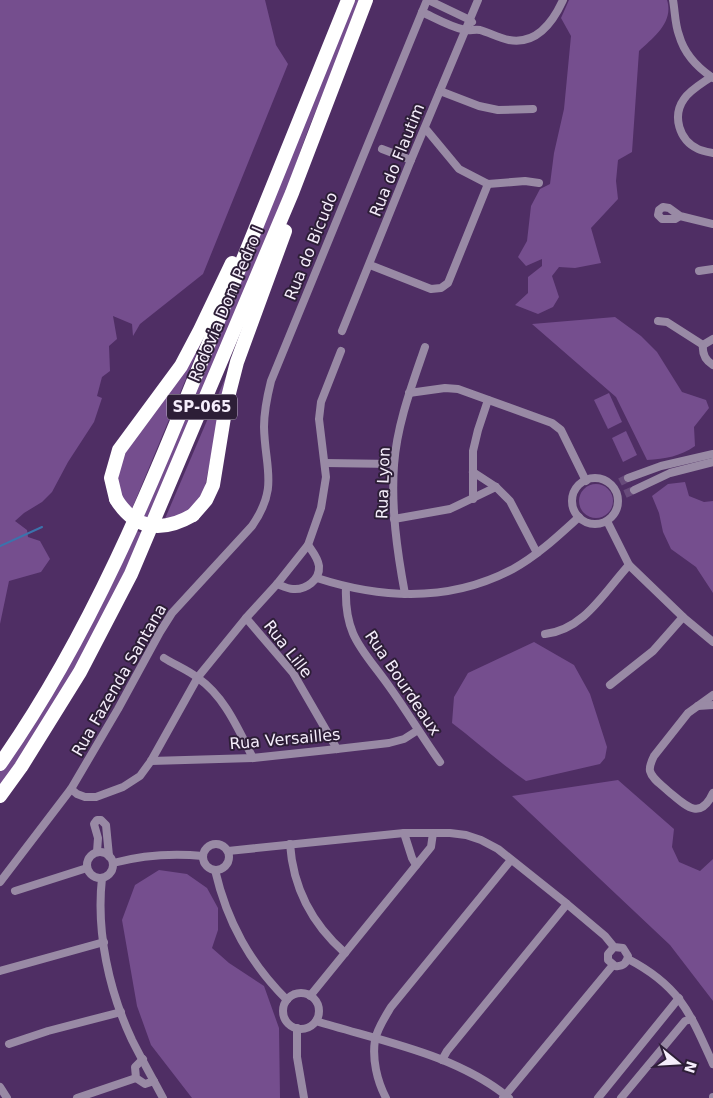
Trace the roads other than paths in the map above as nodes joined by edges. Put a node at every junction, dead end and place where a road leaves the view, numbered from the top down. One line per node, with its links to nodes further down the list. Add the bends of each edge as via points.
1 (348, 0): 16 (highway, Rodovia Dom Pedro I / SP-065)
2 (366, 0): 12 (highway, Rodovia Dom Pedro I / SP-065)
3 (427, 0): 7 (street, Rua do Bicudo); 8 (street)
4 (478, 0): 8 (street, Rua do Flautim)
5 (563, 0): 10 (street, via 547,28 535,36 512,41)
6 (673, 0): 11 (street, via 678,34 685,49)
7 (422, 12): 9 (street); 46 (street, Rua do Bicudo, via 271,381 264,428 270,472)
8 (470, 20): 9 (street, Rua do Flautim); 10 (street)
9 (465, 30): 10 (street); 13 (street, Rua do Flautim)
10 (478, 30)
11 (712, 78): 18 (street, via 683,100 678,110 678,121 680,132 688,142)
12 (334, 82): 16 (highway, bridge, via 311,163 237,362 226,404 213,485 193,515 172,525 150,526 131,518 116,499 111,478 119,450 169,384 190,349); 75 (highway, Rodovia Dom Pedro I / SP-065, via 292,193 131,574 80,672)
13 (440, 92): 14 (street, via 498,110); 15 (street, Rua do Flautim)
14 (533, 109)
15 (425, 128): 19 (street, Rua do Flautim); 21 (street, via 459,169)
16 (294, 131): 72 (highway, Rodovia Dom Pedro I / SP-065, via 194,379 113,568 66,657)
17 (382, 149): 19 (street)
18 (713, 153)
19 (411, 160): 24 (street, Rua do Flautim)
20 (539, 183): 21 (street)
21 (488, 184): 24 (street, via 448,283 441,288 431,289)
22 (680, 216): 23 (street)
23 (713, 224)
24 (370, 265): 28 (street, Rua do Flautim)
25 (713, 269): 26 (street)
26 (699, 270)
27 (658, 321): 30 (street, via 667,322)
28 (342, 331)
29 (713, 339): 30 (street)
30 (703, 346): 33 (street, via 702,353)
31 (426, 347): 34 (street, Rua Lyon)
32 (341, 351): 38 (street, via 321,402 319,419)
33 (713, 365)
34 (409, 393): 35 (street, via 458,389); 39 (street, Rua Lyon)
35 (488, 400): 40 (street, via 473,451); 42 (street, via 552,423 561,430)
36 (713, 454): 41 (street, via 661,466)
37 (713, 462): 44 (street, via 670,473)
38 (325, 463): 39 (street); 50 (street, via 321,508)
39 (394, 464): 48 (street, Rua Lyon)
40 (473, 472): 43 (street); 45 (street)
41 (628, 478)
42 (586, 481): 47 (street, via 577,487 573,497); 49 (street, via 597,478 616,484 622,496 616,512)
43 (496, 487): 45 (street); 51 (street, via 510,501)
44 (634, 490)
45 (473, 499): 48 (street, via 450,509)
46 (262, 511): 73 (street, Rua Fazenda Santana, via 172,613)
47 (579, 517): 49 (street, via 592,524); 51 (street)
48 (394, 518): 56 (street, Rua Lyon)
49 (606, 521): 52 (street)
50 (308, 545): 53 (street, via 319,566); 54 (street)
51 (537, 553): 56 (street, via 515,568 470,586)
52 (629, 565): 57 (street); 59 (street, via 588,613 557,633)
53 (317, 578): 54 (street, via 303,588 292,589); 55 (street)
54 (277, 584): 58 (street)
55 (346, 587): 56 (street); 67 (street, Rua Bourdeaux, via 345,607 359,646)
56 (405, 594)
57 (683, 617): 60 (street); 63 (street, via 653,651)
58 (246, 618): 62 (street); 68 (street, Rua Lille, via 293,673)
59 (545, 634)
60 (713, 642)
61 (164, 658): 62 (street)
62 (198, 677): 69 (street, via 225,706); 70 (street)
63 (610, 685)
64 (713, 695): 66 (street)
65 (713, 704): 66 (street)
66 (696, 707): 74 (street, via 654,756 650,770 654,778 688,808 699,809 708,804)
67 (418, 730): 68 (street, Rua Versailles, via 389,743); 71 (street, Rua Bourdeaux)
68 (338, 749): 69 (street, Rua Versailles)
69 (253, 758): 70 (street, Rua Versailles)
70 (151, 760): 73 (street, via 140,776 123,787 96,797 85,797)
71 (440, 762)
72 (0, 764)
73 (71, 789): 88 (street, Rua Fazenda Santana)
74 (713, 794)
75 (0, 796)
76 (404, 833): 77 (street); 78 (street); 84 (street)
77 (433, 833): 83 (street, via 473,837); 84 (street, via 431,847)
78 (290, 844): 79 (street); 93 (street, via 295,876 307,907 327,936)
79 (228, 851): 81 (street, via 213,844); 86 (street, via 227,864)
80 (97, 852): 82 (street); 82 (street, via 94,824 101,820 106,825); 85 (street, via 89,858)
81 (203, 856): 82 (street, via 179,854); 86 (street, via 206,866)
82 (111, 859): 87 (street, via 111,872)
83 (512, 860): 90 (street); 104 (street, via 391,1007)
84 (416, 865): 93 (street)
85 (87, 868): 87 (street, via 92,876); 89 (street)
86 (215, 870): 99 (street, via 226,908 243,944 260,970)
87 (102, 878): 91 (street)
88 (0, 882)
89 (15, 891)
90 (567, 904): 92 (street, via 606,936); 107 (street)
91 (104, 942): 96 (street); 100 (street)
92 (614, 947): 94 (street, via 624,948); 95 (street, via 608,954)
93 (344, 953): 97 (street)
94 (628, 959): 95 (street, via 622,966); 98 (street, via 654,974)
95 (612, 965): 112 (street)
96 (0, 971)
97 (310, 996): 99 (street, via 298,994); 102 (street, via 318,1005)
98 (679, 998): 101 (street); 118 (street)
99 (287, 1000): 103 (street, via 285,1017)
100 (121, 1012): 105 (street); 106 (street)
101 (692, 1018): 108 (street); 119 (street, via 685,1022)
102 (316, 1022): 103 (street); 104 (street)
103 (297, 1028): 116 (street, via 297,1057)
104 (375, 1039): 107 (street); 117 (street, via 375,1064)
105 (9, 1044)
106 (143, 1060): 109 (street, via 135,1067); 110 (street)
107 (442, 1060): 112 (street)
108 (713, 1064)
109 (136, 1078): 110 (street, via 145,1084); 114 (street)
110 (154, 1081): 115 (street)
111 (0, 1087): 113 (street)
112 (506, 1097)
113 (7, 1098)
114 (77, 1098)
115 (163, 1098)
116 (304, 1098)
117 (386, 1098)
118 (598, 1098)
119 (621, 1098)

